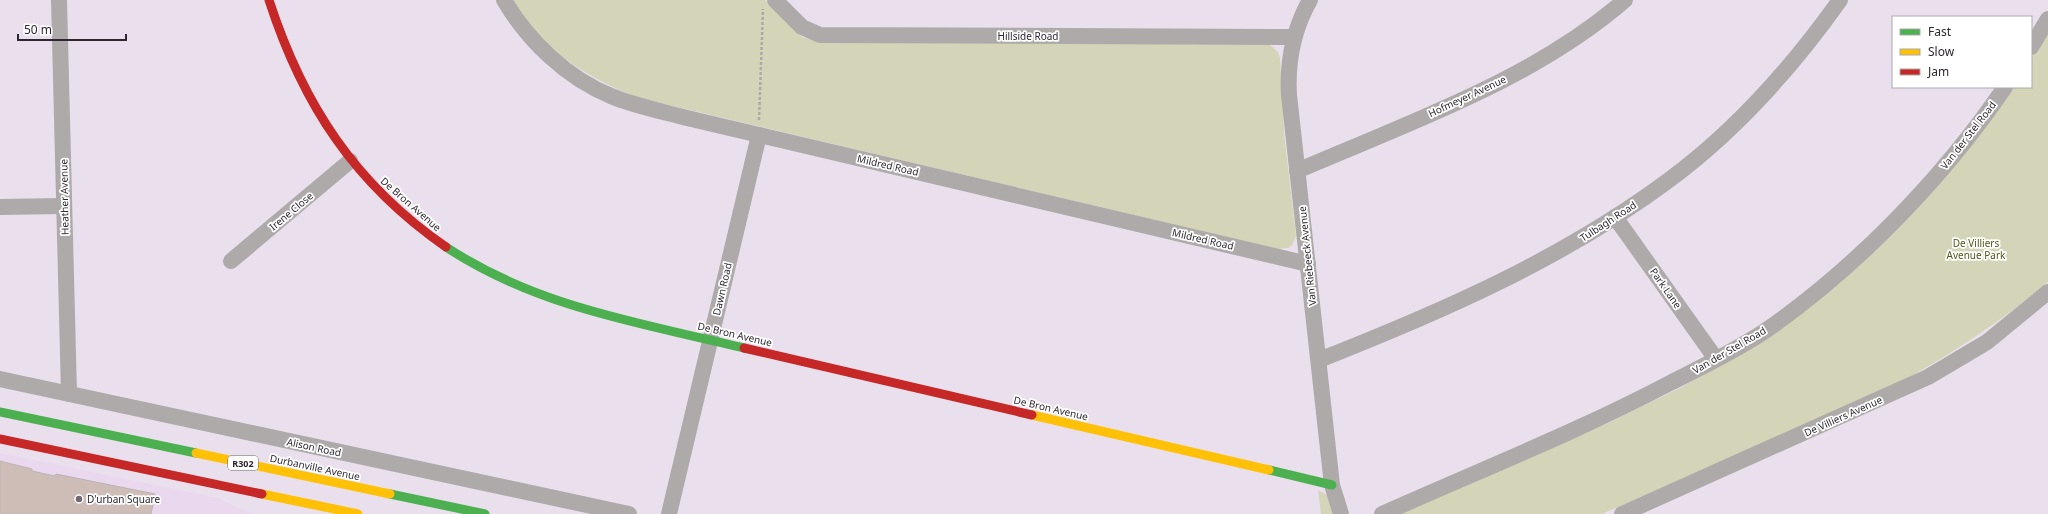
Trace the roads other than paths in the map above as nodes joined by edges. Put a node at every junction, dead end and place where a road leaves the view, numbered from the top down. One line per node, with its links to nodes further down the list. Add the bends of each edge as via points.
1 (59, 0): 15 (street, Heather Avenue)
2 (269, 0): 13 (street, De Bron Avenue, via 284,45 306,94)
3 (504, 0): 12 (street, Mildred Road, via 523,28 554,59 571,73 610,96)
4 (1310, 0): 9 (street, Van Riebeeck Avenue)
5 (1625, 0): 14 (street, Hofmeyer Avenue, via 1573,40 1525,69)
6 (1840, 0): 17 (street, Tulbagh Road, via 1776,81 1700,155)
7 (769, 4): 9 (street, Hillside Road, via 802,27 820,35)
8 (2048, 18): 10 (street)
9 (1294, 37): 14 (street, Van Riebeeck Avenue, via 1288,81)
10 (2032, 45)
11 (2003, 88): 22 (street, Van der Stel Road, via 1953,156 1906,209 1806,299 1764,331)
12 (759, 135): 19 (street, Mildred Road); 21 (street, Dawn Road)
13 (350, 161): 18 (street, Irene Close); 21 (street, De Bron Avenue, via 391,202 436,240 522,288 580,308)
14 (1297, 171): 19 (street, Van Riebeeck Avenue)
15 (64, 206): 16 (street); 25 (street, Heather Avenue)
16 (0, 207)
17 (1615, 217): 22 (street, Park Lane); 23 (street, Tulbagh Road, via 1570,245 1506,279)
18 (231, 261)
19 (1308, 264): 23 (street, Van Riebeeck Avenue)
20 (2046, 298): 35 (street, De Villiers Avenue, via 1987,342 1928,377)
21 (711, 340): 28 (street, De Bron Avenue); 32 (street, Dawn Road)
22 (1716, 359): 34 (street, Van der Stel Road, via 1614,412)
23 (1318, 360): 28 (street, Van Riebeeck Avenue)
24 (0, 379): 25 (street, Alison Road)
25 (69, 394): 31 (street, Alison Road)
26 (0, 412): 30 (street, Durbanville Avenue / R302)
27 (0, 440): 29 (street)
28 (1332, 485): 33 (street, Van Riebeeck Avenue)
29 (358, 514)
30 (485, 514)
31 (629, 514)
32 (669, 514)
33 (1341, 514)
34 (1382, 514)
35 (1622, 514)

